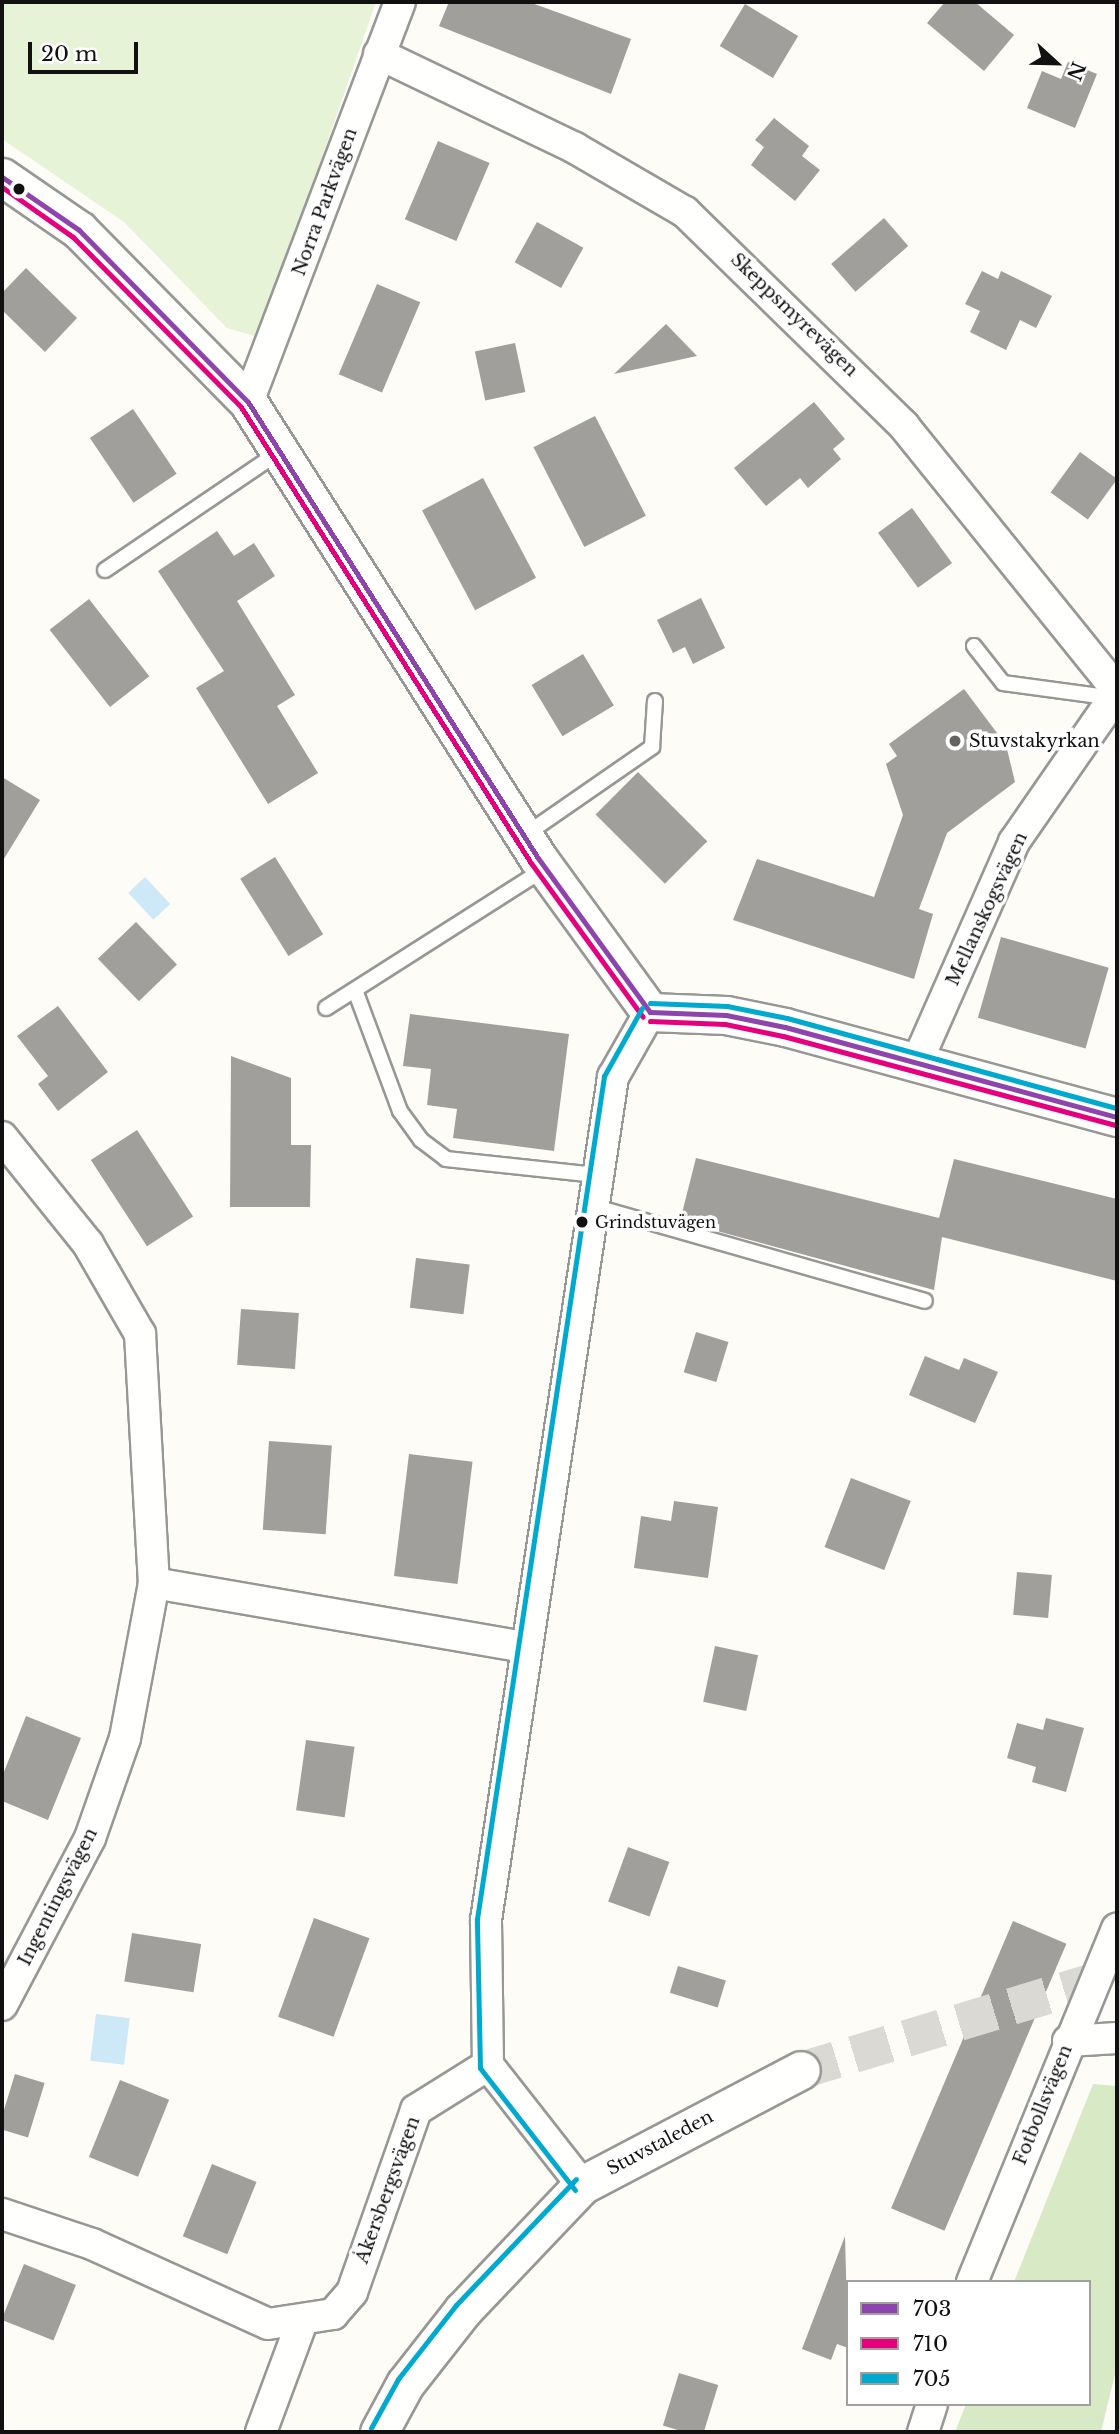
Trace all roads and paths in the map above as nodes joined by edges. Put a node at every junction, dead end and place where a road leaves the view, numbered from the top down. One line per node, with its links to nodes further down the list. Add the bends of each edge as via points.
1 (401, 2): 2 (street, Norra Parkvägen)
2 (379, 54): 4 (street, Norra Parkvägen); 8 (street, Skeppsmyrevägen, via 575,148 685,212 904,426)
3 (2, 177): 4 (street, via 79,230)
4 (248, 402): 5 (street)
5 (278, 453): 6 (lane); 10 (street)
6 (105, 570)
7 (975, 646): 8 (lane, via 1003,683)
8 (1116, 694): 15 (street, Mellanskogsvägen, via 1014,842)
9 (655, 701): 10 (lane, via 652,747)
10 (524, 836): 11 (street)
11 (545, 869): 12 (lane); 14 (street)
12 (355, 990): 13 (lane); 18 (lane, via 400,1111 421,1140 446,1160)
13 (326, 1008)
14 (650, 1012): 15 (street, via 726,1015); 18 (street, via 613,1077)
15 (917, 1062): 16 (street)
16 (1117, 1117)
17 (2, 1137): 21 (street, via 88,1244 140,1334)
18 (596, 1175): 19 (street)
19 (591, 1205): 20 (lane); 22 (street)
20 (925, 1301)
21 (154, 1583): 22 (street); 24 (street, Ingentingsvägen, via 125,1738 90,1838)
22 (526, 1647): 27 (street, via 486,1920)
23 (1117, 1929): 26 (street, Fotbollsvägen)
24 (2, 2005)
25 (1117, 2038): 26 (street)
26 (1068, 2040): 31 (street, Fotbollsvägen)
27 (488, 2065): 29 (street); 32 (street, Åkersbergsvägen, via 416,2110 352,2292 333,2314)
28 (801, 2070): 29 (street, Stuvstaleden)
29 (582, 2185): 35 (street, Stuvstaleden, via 463,2310 405,2384)
30 (2, 2214): 32 (street, Åkersbergsvägen, via 92,2244 268,2323)
31 (973, 2280)
32 (302, 2322): 34 (street)
33 (931, 2406): 36 (street)
34 (261, 2432)
35 (379, 2432)
36 (923, 2432)

